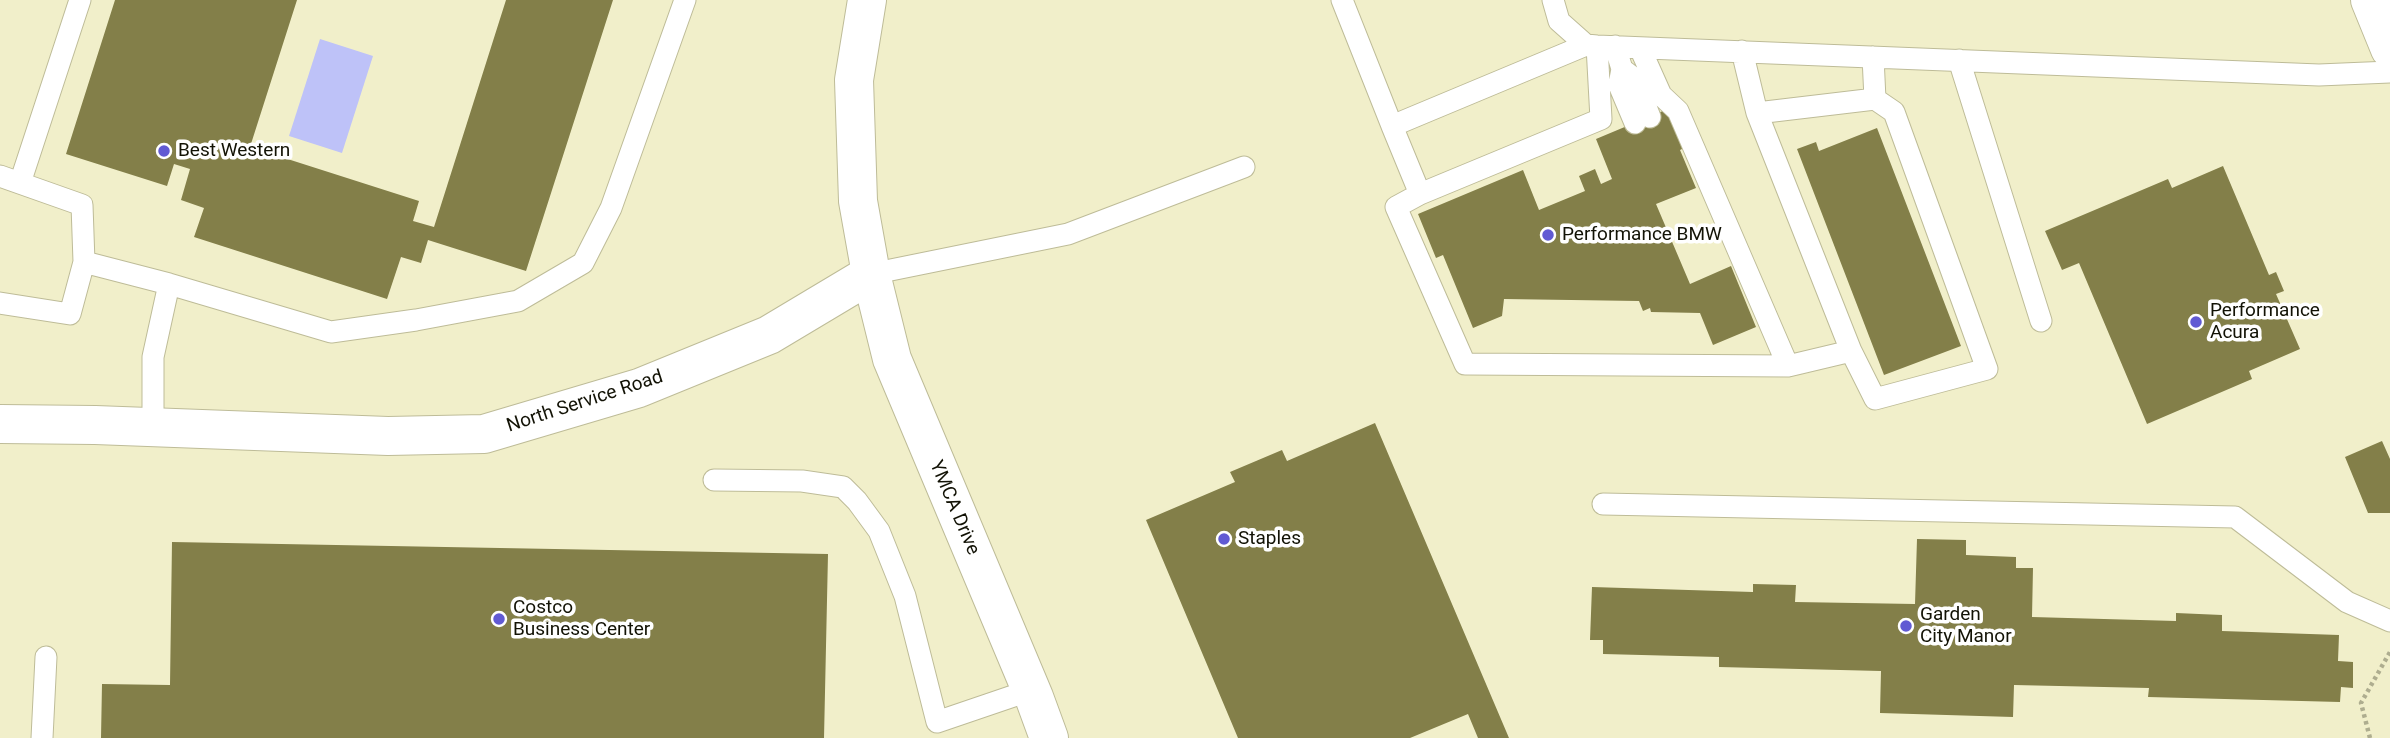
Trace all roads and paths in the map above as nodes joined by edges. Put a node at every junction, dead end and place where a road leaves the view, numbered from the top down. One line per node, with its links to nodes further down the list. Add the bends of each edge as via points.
1 (80, 0): 19 (lane)
2 (685, 0): 23 (lane, via 611,208 583,263 519,301 331,332)
3 (867, 0): 22 (street, via 854,80 858,201)
4 (1342, 0): 17 (lane)
5 (1553, 0): 7 (lane, via 1559,22)
6 (2371, 0): 9 (street)
7 (1599, 46): 8 (lane); 16 (lane, via 1635,79); 17 (lane); 20 (lane, via 1601,119)
8 (1640, 48): 10 (lane); 27 (lane, via 1661,95 1678,111)
9 (2390, 49)
10 (1742, 51): 11 (lane); 15 (lane)
11 (1872, 57): 12 (lane); 14 (lane)
12 (1959, 60): 13 (lane, via 2319,75); 25 (lane)
13 (2390, 72)
14 (1875, 99): 15 (lane); 26 (lane, via 1894,112 1987,369 1875,399)
15 (1757, 113): 26 (lane)
16 (1642, 120)
17 (1392, 126): 20 (lane)
18 (1244, 167): 22 (lane, via 1068,234)
19 (10, 179): 21 (lane, via 82,205)
20 (1420, 194): 27 (lane, via 1395,207 1465,364)
21 (84, 262): 23 (lane); 24 (lane, via 70,314)
22 (871, 274): 29 (street, North Service Road, via 769,335 639,388 484,434 388,436); 35 (street, YMCA Drive, via 892,359)
23 (169, 284): 29 (lane, via 153,357)
24 (0, 303)
25 (2041, 321)
26 (1851, 351): 27 (lane)
27 (1788, 366)
28 (0, 424): 29 (street, North Service Road)
29 (152, 427)
30 (714, 480): 36 (lane, via 802,481 843,488 857,501 879,531 905,596)
31 (1603, 504): 32 (lane, via 2235,517 2347,602)
32 (2390, 621)
33 (2390, 652): 39 (path, via 2361,703)
34 (46, 657): 37 (lane)
35 (1031, 690): 36 (lane); 38 (street, YMCA Drive)
36 (938, 730)
37 (42, 738)
38 (1049, 738)
39 (2370, 738)

